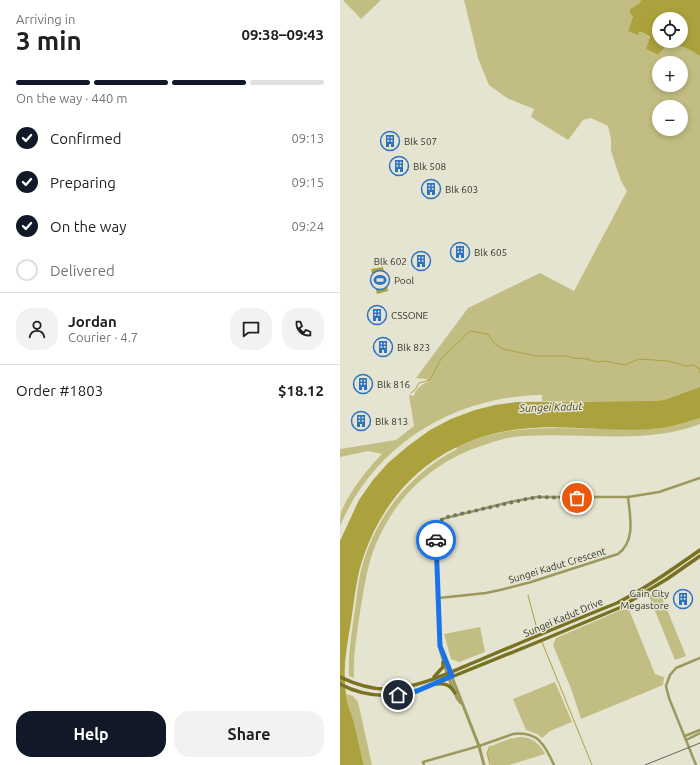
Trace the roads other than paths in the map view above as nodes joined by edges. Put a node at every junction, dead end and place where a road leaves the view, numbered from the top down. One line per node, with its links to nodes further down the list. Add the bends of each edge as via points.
1 (700, 478): 2 (street, via 659,492)
2 (628, 497): 5 (street, Sungei Kadut Crescent, via 630,540 618,554 500,590); 5 (street, via 537,497 442,519 436,529)
3 (700, 550): 8 (main road, Sungei Kadut Drive, via 664,576 617,603)
4 (700, 556): 10 (main road, Sungei Kadut Drive, via 619,608)
5 (438, 598): 6 (street)
6 (440, 646): 9 (street); 11 (street)
7 (700, 658): 20 (street, via 676,668 666,686)
8 (481, 659): 10 (main road); 11 (main road, Sungei Kadut Drive)
9 (443, 662): 11 (street); 13 (main road, via 443,667)
10 (489, 662): 11 (main road, Sungei Kadut Drive)
11 (449, 675): 13 (main road); 15 (main road); 16 (street); 17 (street)
12 (340, 677): 13 (main road, via 368,687 389,689)
13 (432, 679)
14 (340, 684): 15 (main road, via 370,694 390,696)
15 (435, 684): 16 (main road, via 448,685)
16 (455, 693): 17 (street)
17 (461, 703): 21 (street)
18 (700, 730): 20 (street)
19 (700, 733): 20 (street)
20 (685, 738): 25 (street)
21 (479, 746): 22 (street, via 423,762); 23 (street); 24 (street, via 513,734 529,734 542,742)
22 (424, 765)
23 (484, 765)
24 (554, 765)
25 (696, 765)

